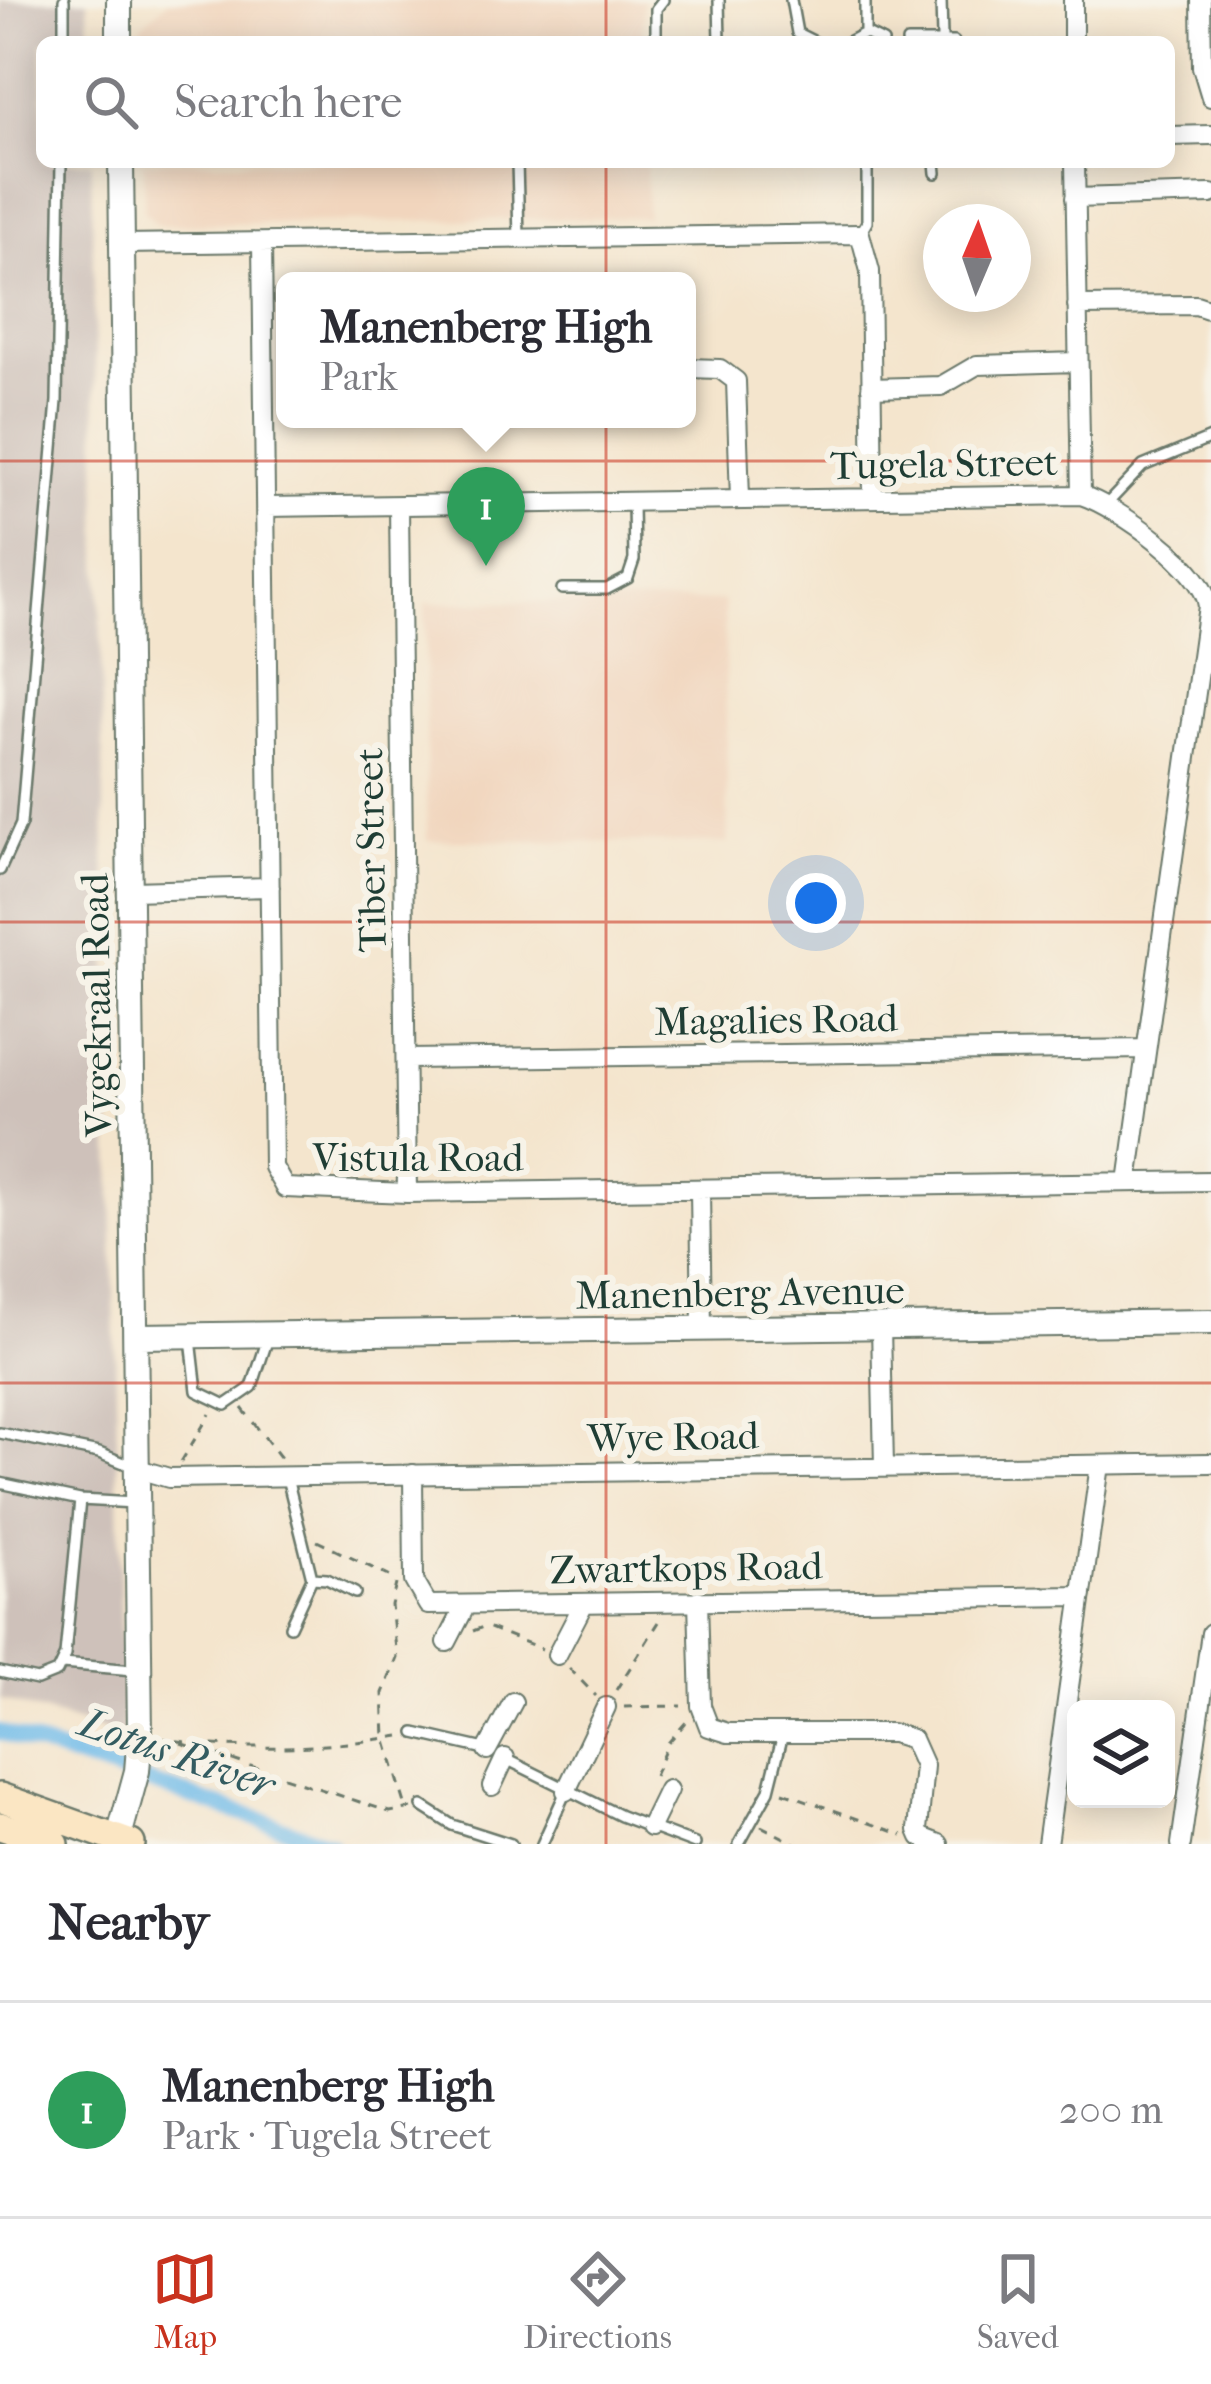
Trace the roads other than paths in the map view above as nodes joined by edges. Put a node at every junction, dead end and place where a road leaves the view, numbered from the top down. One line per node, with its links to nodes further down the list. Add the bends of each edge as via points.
1 (64, 0): 12 (lane)
2 (119, 0): 13 (street)
3 (663, 0): 14 (lane)
4 (719, 0): 15 (lane)
5 (791, 0): 16 (lane)
6 (865, 0): 10 (lane)
7 (941, 0): 19 (lane)
8 (1073, 0): 20 (street)
9 (1201, 0): 11 (street)
10 (865, 33): 17 (lane); 18 (lane)
11 (1206, 35): 21 (street)
12 (64, 36)
13 (119, 36)
14 (656, 36)
15 (720, 36)
16 (803, 36)
17 (859, 36)
18 (871, 36)
19 (942, 36)
20 (1073, 36)
21 (1210, 94)
22 (1211, 135): 23 (street)
23 (1175, 136)
24 (62, 168): 54 (lane, via 57,401 21,824)
25 (121, 168): 34 (street, Vygekraal Road)
26 (518, 168): 32 (lane)
27 (867, 168): 31 (lane)
28 (1075, 168): 30 (street)
29 (1211, 194): 30 (street)
30 (1075, 198): 35 (street)
31 (860, 233): 32 (street); 41 (street, via 870,271)
32 (519, 238): 33 (street)
33 (262, 243): 34 (street); 39 (street, Vistula Road)
34 (122, 244): 56 (street, Vygekraal Road)
35 (1077, 306): 36 (street); 37 (street)
36 (1211, 310)
37 (1077, 362): 41 (street, via 977,365 941,386); 43 (street)
38 (696, 368): 45 (street, via 720,369 736,381)
39 (264, 374): 40 (street); 49 (street, Vistula Road)
40 (276, 375)
41 (871, 388): 44 (street)
42 (1211, 438): 47 (lane, via 1143,466)
43 (1081, 495): 44 (street, Tugela Street); 47 (street, Tugela Street)
44 (873, 498): 45 (street, Tugela Street)
45 (740, 500): 46 (street, Tugela Street)
46 (633, 502): 48 (street, Tugela Street); 51 (lane, via 628,578 608,589)
47 (1106, 505): 50 (street, Tugela Street)
48 (399, 506): 49 (street, Tugela Street); 58 (street, Tiber Street)
49 (266, 507): 55 (street, Vistula Road)
50 (1207, 580): 52 (street, Tugela Street)
51 (562, 589)
52 (1190, 739): 53 (street); 57 (street, Tugela Street)
53 (1211, 742)
54 (0, 870)
55 (269, 887): 56 (street); 62 (street, Vistula Road, via 278,1181 293,1191)
56 (132, 892): 68 (street, Vygekraal Road)
57 (1146, 1049): 58 (street, Magalies Road); 60 (street, Tugela Street)
58 (408, 1059): 62 (street, Tiber Street)
59 (1211, 1181): 60 (street, Vistula Road)
60 (1128, 1182): 61 (street, Vistula Road)
61 (700, 1190): 62 (street, Vistula Road); 65 (street)
62 (407, 1193)
63 (1211, 1322): 64 (street, Manenberg Avenue)
64 (881, 1326): 65 (street, Manenberg Avenue); 72 (street)
65 (702, 1329): 67 (street, Manenberg Avenue)
66 (190, 1335): 67 (street, Manenberg Avenue); 67 (lane, via 192,1382 215,1404 237,1402 262,1365); 68 (street, Manenberg Avenue)
67 (269, 1335)
68 (138, 1336): 73 (street, Vygekraal Road)
69 (0, 1433): 73 (lane)
70 (1211, 1462): 71 (street, Wye Road)
71 (1100, 1465): 72 (street, Wye Road); 81 (street)
72 (884, 1467): 74 (street, Wye Road)
73 (138, 1468): 75 (street, Wye Road, via 169,1478); 78 (street, Vygekraal Road)
74 (413, 1474): 75 (street, Wye Road); 84 (street, Zwartkops Road, via 416,1587 428,1605)
75 (287, 1476): 79 (lane)
76 (0, 1483): 77 (lane)
77 (80, 1500): 78 (lane); 89 (lane)
78 (138, 1503): 90 (street, Vygekraal Road)
79 (312, 1578): 80 (lane); 85 (lane)
80 (355, 1593)
81 (1082, 1596): 82 (street, Zwartkops Road); 111 (street)
82 (698, 1600): 83 (street, Zwartkops Road); 95 (street, via 703,1718 717,1731)
83 (584, 1603): 84 (street, Zwartkops Road); 88 (street)
84 (466, 1605): 87 (street)
85 (290, 1626)
86 (1211, 1634): 112 (street)
87 (447, 1642)
88 (557, 1655)
89 (62, 1664): 90 (lane); 91 (lane, via 37,1680)
90 (140, 1670): 105 (street, Vygekraal Road, via 140,1735)
91 (0, 1672)
92 (513, 1702): 96 (street)
93 (606, 1707): 99 (street)
94 (415, 1733): 96 (lane)
95 (783, 1734): 104 (street, via 912,1738 924,1766 917,1820); 110 (lane, via 770,1790)
96 (496, 1754): 97 (street); 99 (lane)
97 (492, 1786)
98 (668, 1790): 103 (street)
99 (566, 1791): 103 (lane); 108 (lane)
100 (0, 1798): 105 (main road)
101 (422, 1806): 107 (lane)
102 (0, 1826): 106 (main road)
103 (650, 1827): 109 (lane)
104 (926, 1842)
105 (122, 1843)
106 (55, 1844)
107 (511, 1844)
108 (542, 1844)
109 (695, 1844)
110 (739, 1844)
111 (1047, 1844)
112 (1181, 1844)

